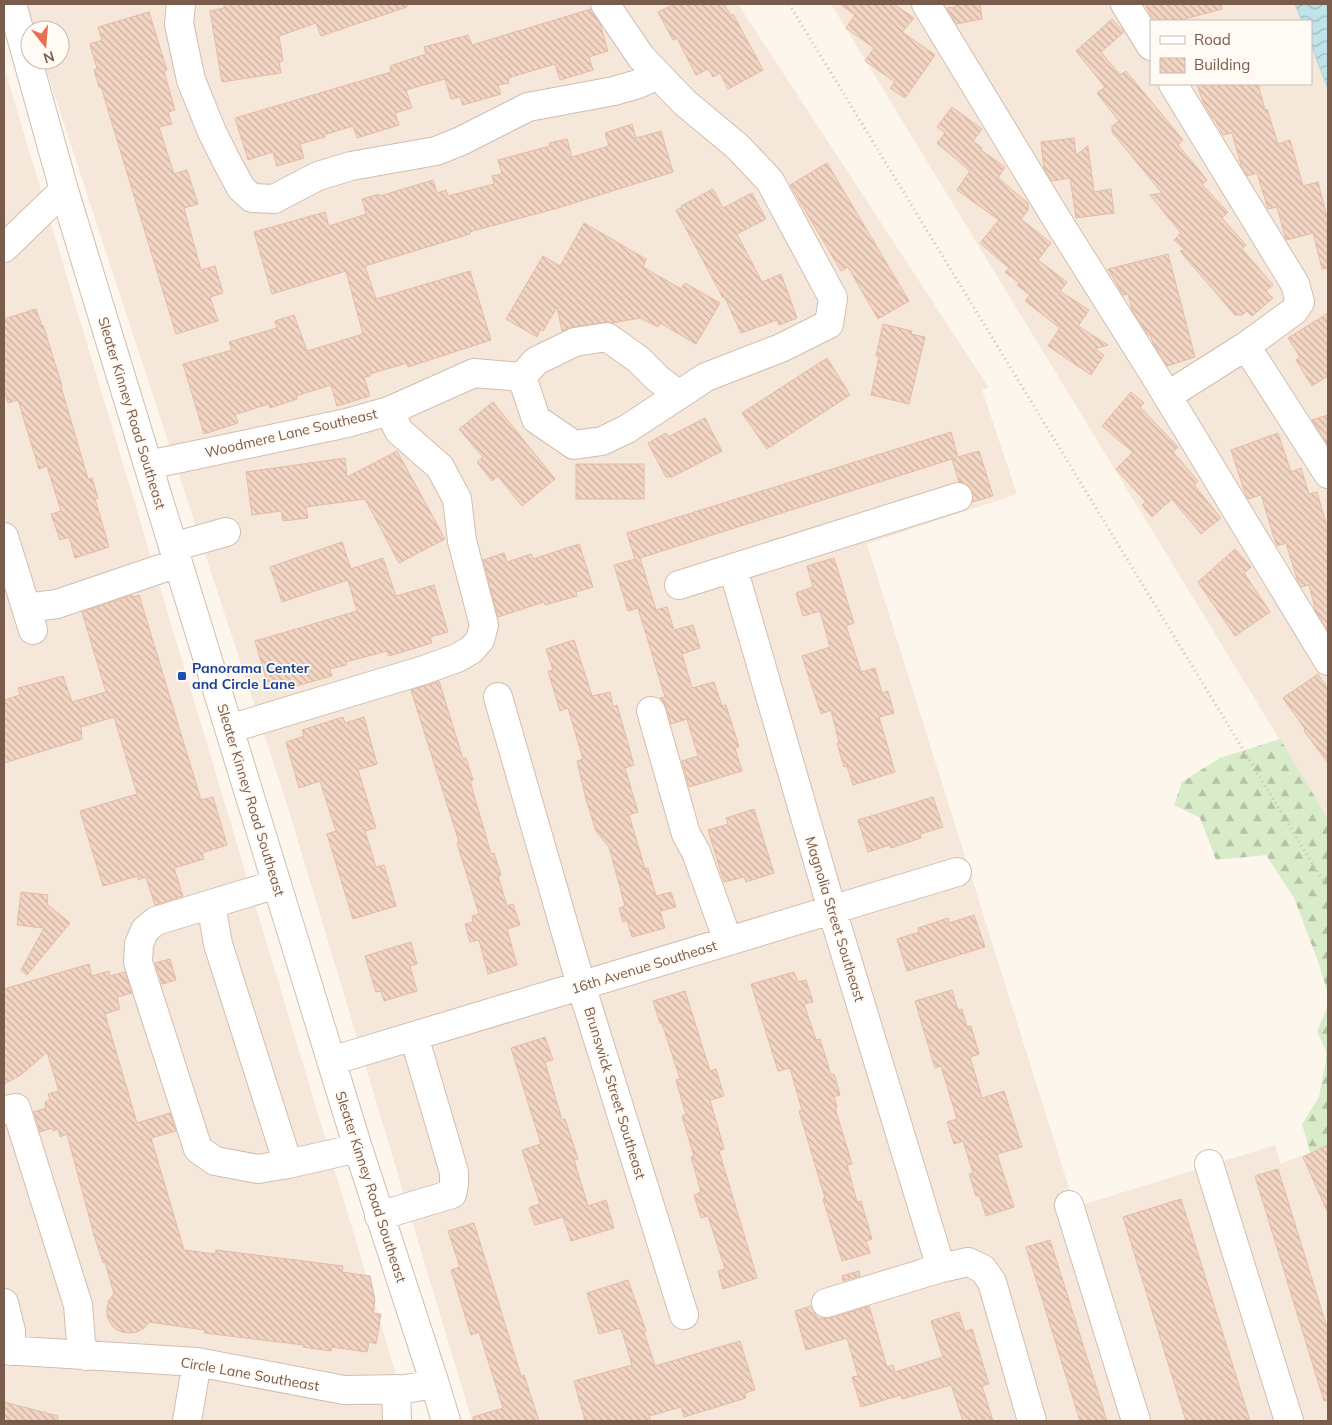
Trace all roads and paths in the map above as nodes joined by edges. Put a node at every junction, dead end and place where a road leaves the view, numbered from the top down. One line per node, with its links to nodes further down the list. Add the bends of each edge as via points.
1 (12, 4): 10 (street, Sleater Kinney Road Southeast)
2 (181, 4): 8 (street, via 179,24 190,80 228,164 252,198 274,199 318,176 351,166 436,151 528,108 614,91)
3 (605, 4): 8 (street, via 641,57)
4 (789, 4): 31 (path)
5 (926, 4): 15 (street)
6 (1125, 4): 7 (street)
7 (1150, 44)
8 (658, 75): 14 (street, via 684,102 738,147 770,181 833,298 829,324 781,348 706,376)
9 (1175, 85): 12 (street, via 1295,284 1300,302 1294,311)
10 (64, 190): 11 (street); 17 (street, Sleater Kinney Road Southeast)
11 (4, 248)
12 (1246, 346): 15 (street); 18 (street)
13 (522, 376): 14 (street, via 536,361 576,342 607,337); 14 (street, via 536,419 574,445 602,441 627,429); 16 (street, Woodmere Lane Southeast, via 474,373)
14 (679, 395)
15 (1167, 396): 25 (street)
16 (388, 411): 17 (street, Woodmere Lane Southeast, via 347,423); 28 (street, via 399,431 440,467 457,499 462,541 484,625 480,640 457,658 424,670)
17 (148, 465): 22 (street, Sleater Kinney Road Southeast)
18 (1328, 474)
19 (958, 496): 23 (street)
20 (226, 532): 22 (street)
21 (4, 537): 22 (street, via 29,619 57,604)
22 (176, 555): 28 (street, Sleater Kinney Road Southeast)
23 (733, 568): 24 (street); 33 (street, Magnolia Street Southeast)
24 (680, 584)
25 (1328, 661)
26 (498, 697): 35 (street, Brunswick Street Southeast)
27 (651, 711): 34 (street, via 686,834 696,852)
28 (229, 729): 30 (street, Sleater Kinney Road Southeast)
29 (956, 872): 33 (street, 16th Avenue Southeast)
30 (277, 884): 32 (street); 37 (street, Sleater Kinney Road Southeast)
31 (1328, 889)
32 (211, 904): 40 (street, via 218,944); 40 (street, via 156,921 145,930 139,944 138,962 198,1150 215,1161 258,1169)
33 (832, 910): 34 (street, 16th Avenue Southeast); 44 (street, Magnolia Street Southeast)
34 (728, 941): 35 (street, 16th Avenue Southeast)
35 (582, 985): 36 (street, 16th Avenue Southeast); 47 (street, Brunswick Street Southeast)
36 (414, 1036): 37 (street, 16th Avenue Southeast); 43 (street, via 454,1172 454,1184 452,1194)
37 (331, 1061): 39 (street, Sleater Kinney Road Southeast)
38 (4, 1110): 49 (street, via 16,1108 78,1305 81,1342)
39 (358, 1148): 40 (street); 43 (street, Sleater Kinney Road Southeast)
40 (288, 1164)
41 (1209, 1164): 58 (street)
42 (1068, 1205): 57 (street)
43 (380, 1216): 51 (street, Sleater Kinney Road Southeast)
44 (941, 1268): 46 (street); 56 (street, via 968,1262 983,1268 992,1282)
45 (4, 1303): 48 (street, via 11,1331)
46 (826, 1303)
47 (684, 1315)
48 (7, 1350): 49 (street, Circle Lane Southeast)
49 (86, 1356): 50 (street, Circle Lane Southeast)
50 (197, 1362): 52 (street, Circle Lane Southeast, via 344,1390); 53 (street)
51 (435, 1384): 52 (street, Circle Lane Southeast); 55 (street, Sleater Kinney Road Southeast)
52 (396, 1389): 54 (street)
53 (187, 1421)
54 (397, 1421)
55 (446, 1421)
56 (1032, 1421)
57 (1136, 1421)
58 (1289, 1421)

